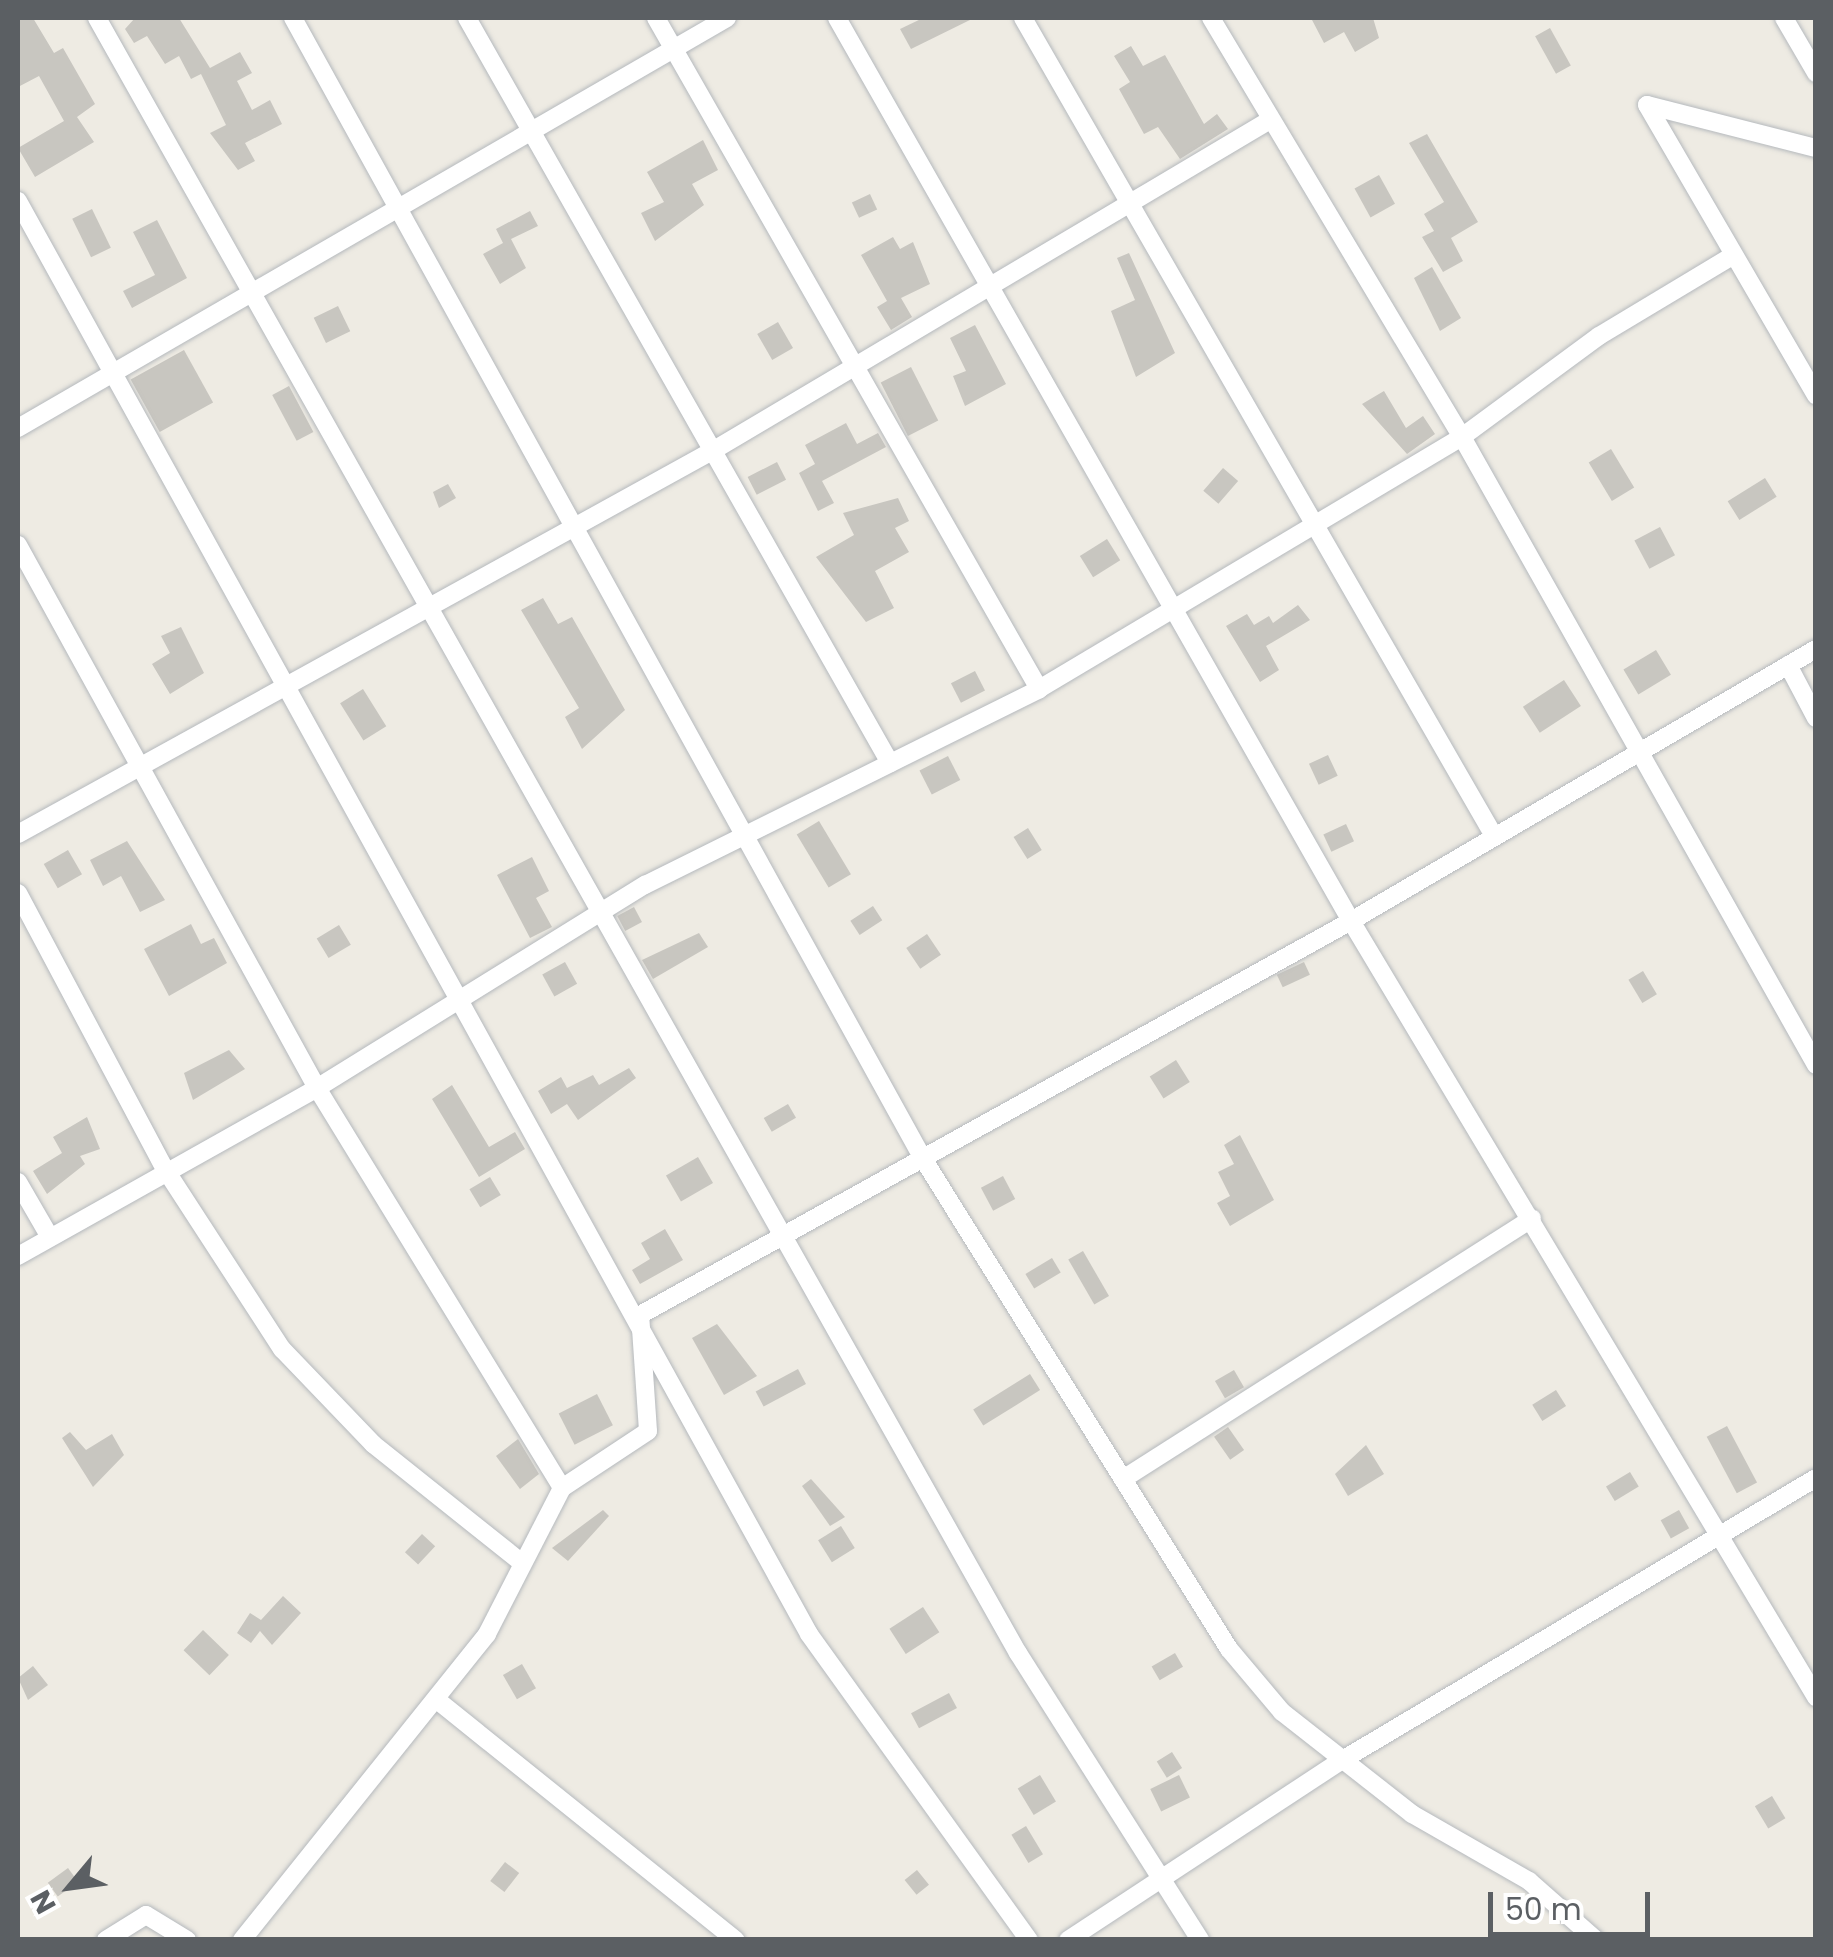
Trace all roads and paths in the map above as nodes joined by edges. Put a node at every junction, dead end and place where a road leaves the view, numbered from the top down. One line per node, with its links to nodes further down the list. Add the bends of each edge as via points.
1 (97, 18): 20 (street)
2 (293, 18): 16 (street)
3 (467, 18): 13 (street)
4 (656, 18): 10 (street)
5 (727, 18): 10 (street)
6 (836, 18): 19 (street)
7 (1023, 18): 17 (street)
8 (1211, 18): 12 (street)
9 (1784, 18): 11 (street)
10 (673, 48): 13 (street); 21 (street)
11 (1816, 73)
12 (1270, 120): 17 (street); 25 (street)
13 (530, 132): 16 (street); 26 (street)
14 (1816, 148): 18 (street, via 1647,105)
15 (18, 201): 22 (street)
16 (400, 206): 20 (street); 28 (street)
17 (1133, 206): 19 (street); 27 (street)
18 (1734, 254): 23 (street); 25 (street, via 1600,336)
19 (992, 284): 21 (street); 30 (street)
20 (250, 293): 22 (street); 31 (street)
21 (852, 360): 26 (street); 35 (street)
22 (114, 372): 24 (street); 34 (street)
23 (1816, 395)
24 (18, 428)
25 (1462, 436): 27 (street); 37 (street)
26 (714, 450): 28 (street); 39 (street)
27 (1316, 520): 30 (street); 42 (street)
28 (574, 527): 31 (street); 41 (street)
29 (18, 545): 38 (street)
30 (1172, 606): 35 (street); 45 (street)
31 (428, 607): 34 (street); 44 (street)
32 (1816, 649): 33 (street)
33 (1788, 665): 36 (street); 37 (street)
34 (288, 684): 38 (street); 46 (street)
35 (1039, 689): 39 (street)
36 (1816, 718)
37 (1637, 752): 42 (street); 47 (street)
38 (137, 762): 40 (street); 48 (street)
39 (890, 763): 41 (street)
40 (18, 834)
41 (744, 836): 44 (street); 49 (street)
42 (1494, 836): 45 (street)
43 (18, 893): 50 (street)
44 (600, 910): 46 (street); 53 (street)
45 (1351, 921): 49 (street); 52 (street)
46 (464, 997): 48 (street); 56 (street)
47 (1816, 1065)
48 (317, 1088): 50 (street); 59 (street)
49 (922, 1156): 53 (street); 58 (street)
50 (165, 1169): 54 (street); 61 (street, via 282,1348 373,1444)
51 (18, 1182): 54 (street)
52 (1532, 1218): 58 (street); 60 (street)
53 (786, 1231): 56 (street); 65 (street, via 1018,1653)
54 (47, 1232): 55 (street)
55 (18, 1256)
56 (640, 1314): 59 (street, via 648,1432); 70 (street, via 809,1634)
57 (1816, 1478): 60 (street)
58 (1123, 1479): 64 (street, via 1229,1649 1282,1712)
59 (562, 1488): 61 (street)
60 (1716, 1533): 62 (street); 64 (street)
61 (522, 1562): 63 (street, via 486,1634)
62 (1816, 1697)
63 (437, 1700): 68 (street); 69 (street)
64 (1344, 1759): 65 (street); 73 (street, via 1412,1814 1529,1881)
65 (1156, 1880): 71 (street); 72 (street)
66 (106, 1940): 67 (street, via 146,1915)
67 (188, 1940)
68 (242, 1940)
69 (736, 1940)
70 (1030, 1940)
71 (1068, 1940)
72 (1200, 1940)
73 (1596, 1940)

